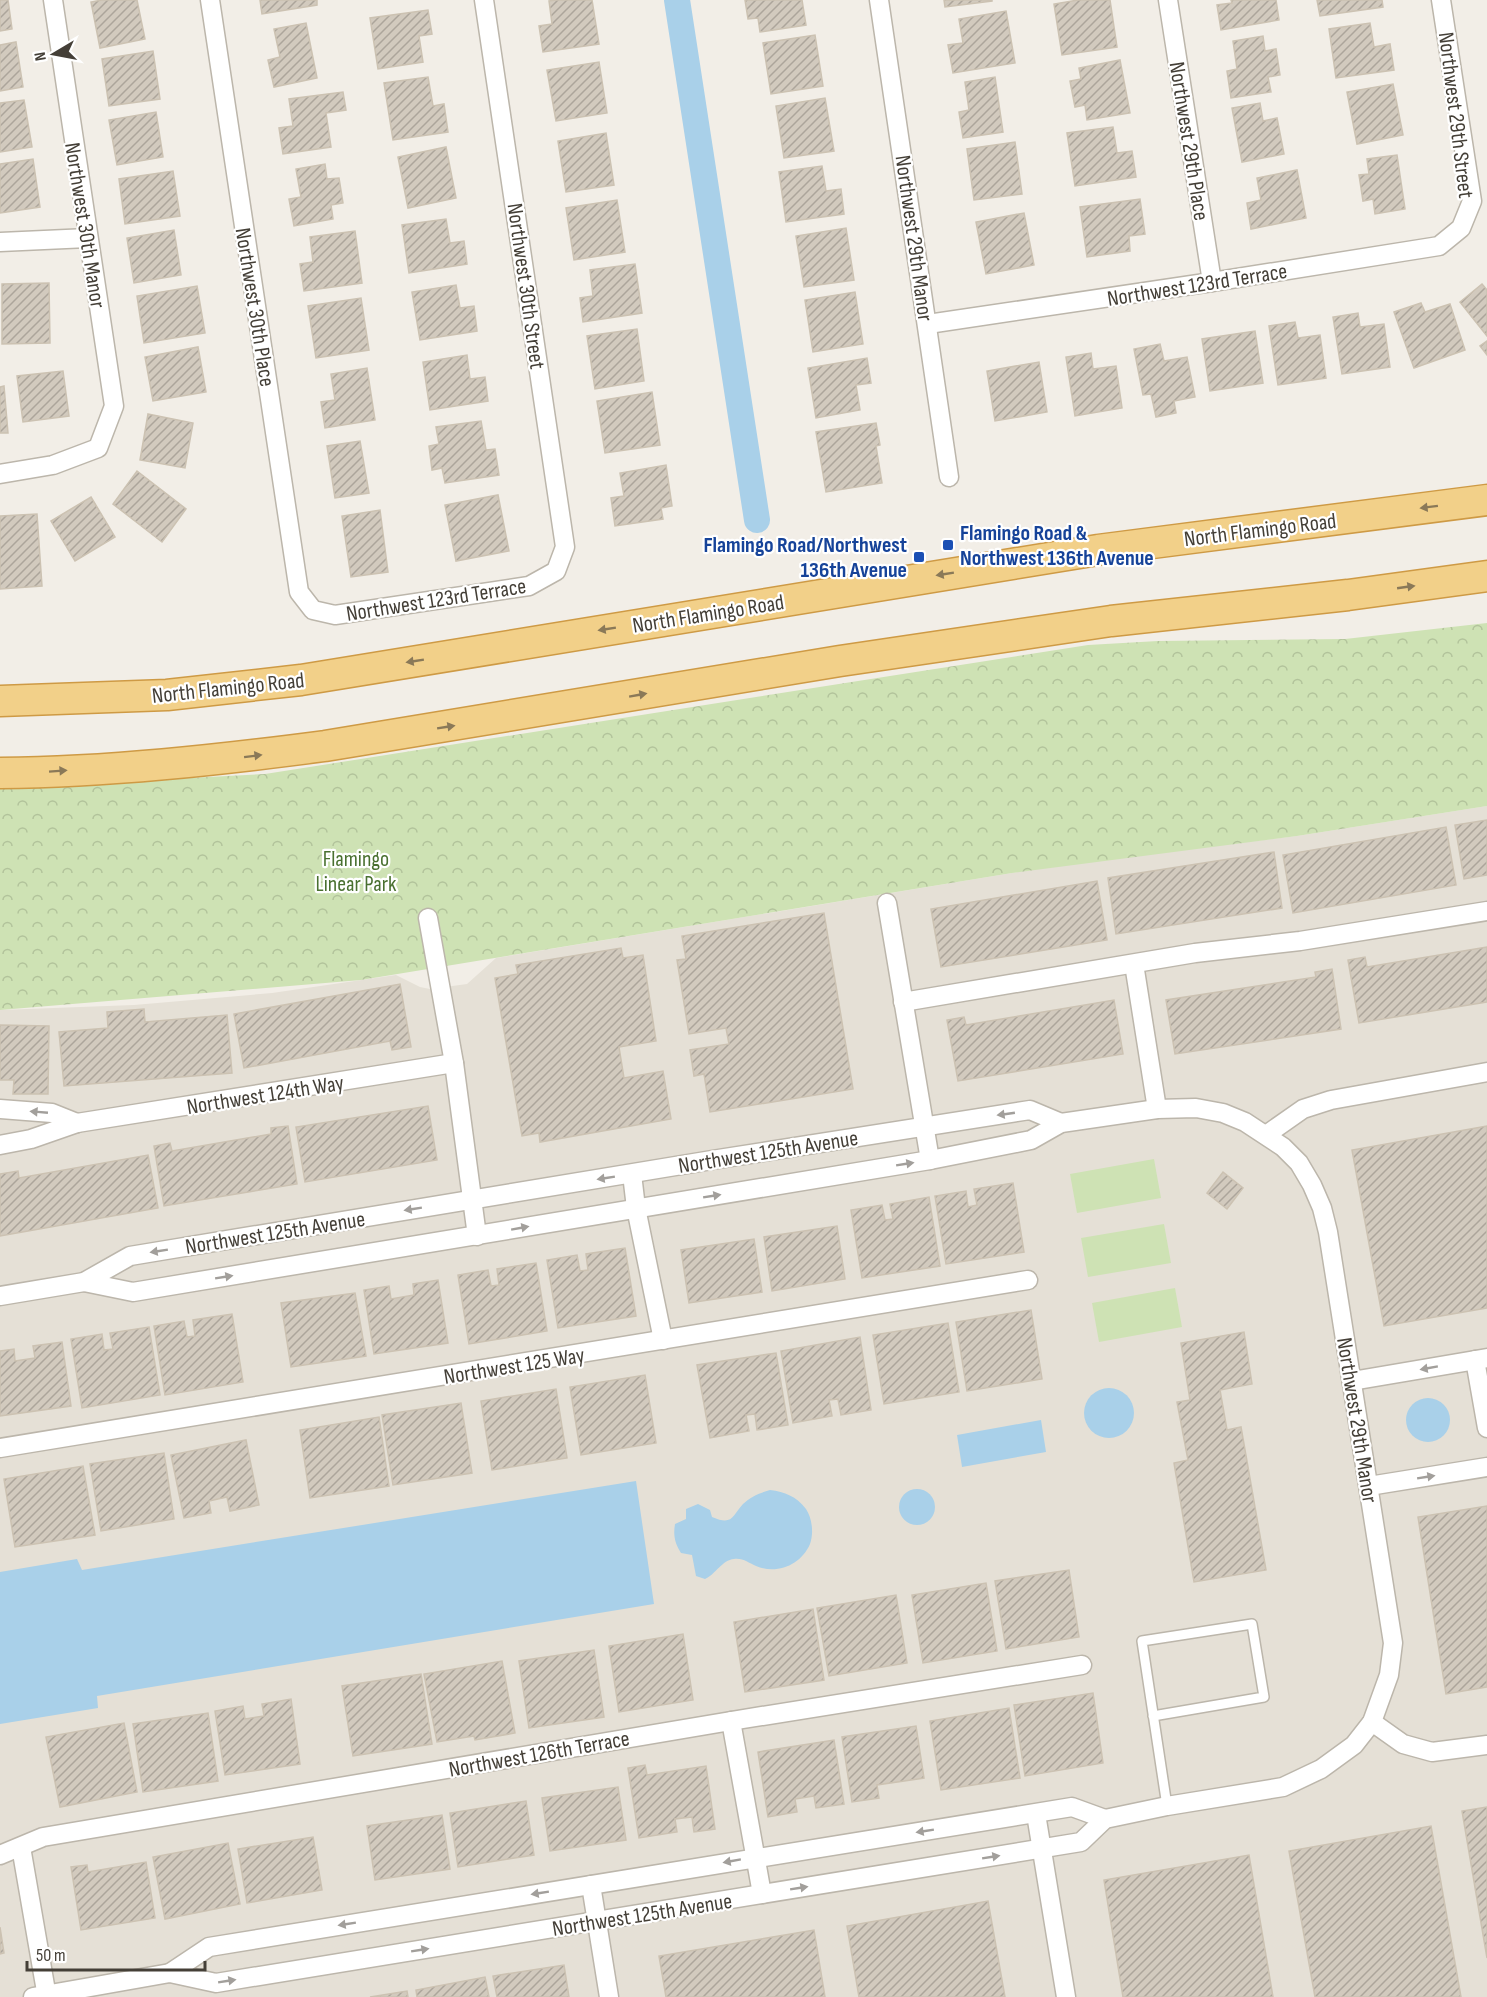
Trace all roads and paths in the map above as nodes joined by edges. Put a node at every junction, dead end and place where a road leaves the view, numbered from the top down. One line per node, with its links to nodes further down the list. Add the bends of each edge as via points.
1 (53, 0): 8 (street, Northwest 30th Manor)
2 (210, 0): 17 (street, Northwest 30th Place, via 298,592)
3 (484, 0): 15 (street, Northwest 30th Street, via 565,547)
4 (879, 0): 11 (street, Northwest 29th Manor)
5 (1168, 0): 10 (street, Northwest 29th Place)
6 (1442, 0): 7 (street, Northwest 29th Street, via 1472,201)
7 (1461, 228): 10 (street, Northwest 123rd Terrace, via 1439,246)
8 (88, 238): 9 (street); 12 (street, Northwest 30th Manor, via 114,406 98,448 53,465)
9 (0, 242)
10 (1212, 282): 11 (street, Northwest 123rd Terrace)
11 (928, 324): 13 (street, Northwest 29th Manor)
12 (0, 474)
13 (949, 477)
14 (1487, 500): 18 (highway, North Flamingo Road, one-way to 18, via 1087,552 301,680 167,694)
15 (556, 571): 17 (street, Northwest 123rd Terrace, via 529,586 335,615)
16 (1487, 576): 19 (highway, one-way to 16, via 239,758 1099,623)
17 (313, 610)
18 (0, 701)
19 (0, 773)
20 (887, 903): 24 (street)
21 (1487, 911): 23 (street)
22 (428, 918): 25 (street)
23 (1134, 964): 24 (street); 28 (street)
24 (903, 1002): 31 (street)
25 (454, 1063): 29 (street, Northwest 124th Way); 36 (street)
26 (1487, 1072): 32 (street, via 1331,1100 1303,1109)
27 (0, 1109): 29 (street, Northwest 124th Way, one-way to 27, via 52,1113)
28 (1157, 1109): 30 (street, Northwest 125th Avenue); 32 (street, Northwest 125th Avenue, via 1196,1108 1223,1113)
29 (76, 1123): 33 (street, Northwest 124th Way)
30 (1061, 1124): 31 (street, Northwest 125th Avenue, one-way to 31, via 1030,1110); 34 (street, Northwest 125th Avenue, via 1030,1140)
31 (925, 1126): 34 (street); 35 (street, Northwest 125th Avenue)
32 (1266, 1135): 44 (street, Northwest 29th Manor, via 1299,1163 1322,1208)
33 (0, 1145)
34 (930, 1160): 37 (street, Northwest 125th Avenue, one-way to 34)
35 (632, 1174): 36 (street, Northwest 125th Avenue, one-way to 36); 37 (street)
36 (472, 1200): 38 (street); 40 (street, Northwest 125th Avenue, one-way to 40, via 130,1256)
37 (636, 1208): 38 (street, Northwest 125th Avenue, one-way to 37); 42 (street)
38 (477, 1236): 40 (street, Northwest 125th Avenue, one-way to 38, via 133,1292)
39 (1028, 1280): 42 (street, Northwest 125 Way)
40 (84, 1282): 41 (street, Northwest 125th Avenue)
41 (0, 1296)
42 (663, 1340): 46 (street, Northwest 125 Way)
43 (1481, 1359): 44 (street, one-way to 44); 45 (street)
44 (1352, 1381): 48 (street, Northwest 29th Manor)
45 (1486, 1416)
46 (0, 1448)
47 (1487, 1467): 48 (street, one-way to 47)
48 (1369, 1486): 52 (street, Northwest 29th Manor, via 1394,1643 1389,1675)
49 (1082, 1665): 51 (street, Northwest 126th Terrace)
50 (1153, 1716): 50 (lane, via 1142,1641 1252,1624 1264,1697); 54 (lane)
51 (730, 1721): 57 (street, Northwest 126th Terrace, via 43,1838); 60 (street)
52 (1372, 1722): 53 (street, via 1403,1744 1432,1752); 54 (street, Northwest 125th Avenue, via 1354,1745 1321,1769 1283,1787)
53 (1487, 1745)
54 (1167, 1806): 56 (street, Northwest 125th Avenue)
55 (1036, 1814): 56 (street, Northwest 125th Avenue, via 1071,1808); 58 (street); 60 (street, Northwest 125th Avenue, one-way to 60)
56 (1105, 1819): 58 (street, Northwest 125th Avenue, via 1081,1842)
57 (21, 1846): 59 (street, Northwest 126th Terrace); 65 (street)
58 (1041, 1849): 62 (street, Northwest 125th Avenue, one-way to 58); 67 (street)
59 (0, 1854)
60 (756, 1857): 61 (street, Northwest 125th Avenue, one-way to 61); 62 (street)
61 (591, 1885): 63 (street); 64 (street, Northwest 125th Avenue, one-way to 64, via 209,1947)
62 (762, 1894): 63 (street, Northwest 125th Avenue)
63 (597, 1922): 64 (street, Northwest 125th Avenue, one-way to 63, via 216,1983); 66 (street)
64 (170, 1973): 65 (street, Northwest 125th Avenue)
65 (42, 1996)
66 (609, 1997)
67 (1066, 1997)

